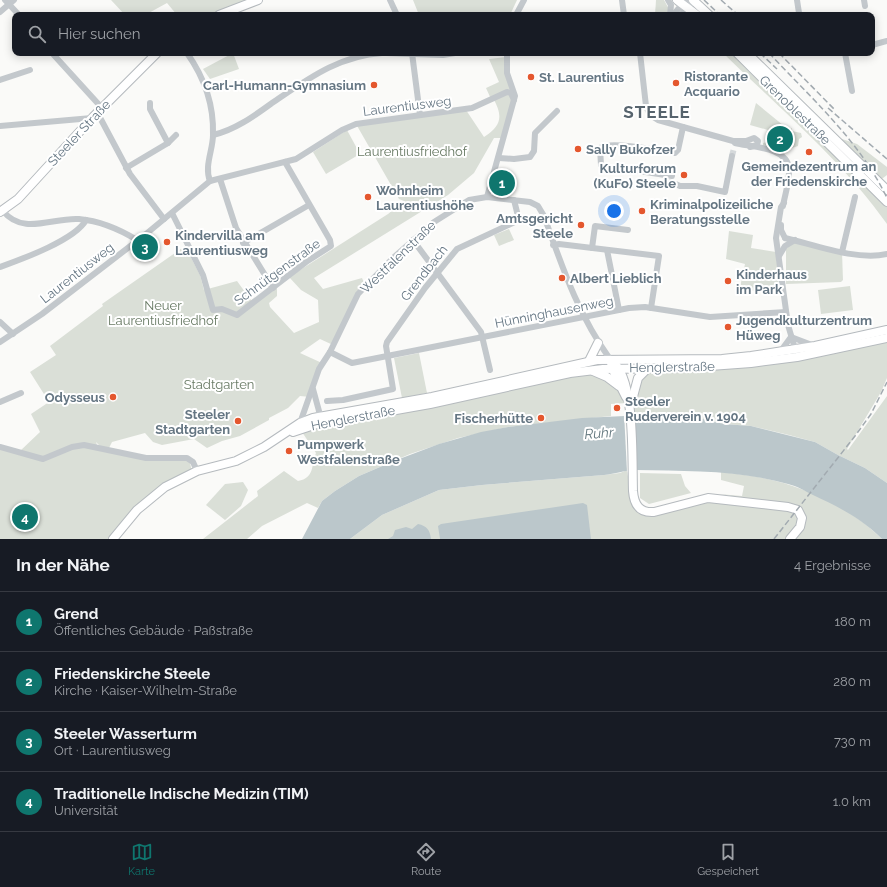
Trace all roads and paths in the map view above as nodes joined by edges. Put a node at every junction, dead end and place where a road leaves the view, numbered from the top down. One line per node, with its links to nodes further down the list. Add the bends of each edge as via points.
1 (258, 0): 11 (main road)
2 (390, 0): 12 (street)
3 (524, 0): 13 (street)
4 (668, 0): 15 (street)
5 (796, 0): 20 (street)
6 (9, 1): 9 (street); 10 (street)
7 (623, 1): 14 (street)
8 (688, 2): 16 (street); 17 (street); 18 (main road); 19 (main road)
9 (0, 12)
10 (17, 12)
11 (227, 12)
12 (395, 12)
13 (518, 12)
14 (624, 12)
15 (672, 12)
16 (676, 12)
17 (683, 12)
18 (695, 12)
19 (704, 12)
20 (798, 12)
21 (887, 41): 22 (street)
22 (875, 44)
23 (54, 56): 39 (street)
24 (154, 56): 39 (main road, Steeler Straße)
25 (189, 56): 46 (street, via 204,82)
26 (364, 56): 46 (street, via 346,59 326,68 241,124)
27 (412, 56): 40 (street)
28 (507, 56): 36 (street, via 507,73 515,94)
29 (640, 56): 43 (street, via 646,106 650,115)
30 (740, 56): 61 (main road, Grenoblestraße)
31 (750, 56): 56 (main road, Grenoblestraße)
32 (846, 56): 35 (street)
33 (30, 70): 34 (street)
34 (0, 80)
35 (852, 91)
36 (514, 100): 40 (street, Laurentiusweg, via 511,93 507,92 472,108); 51 (street)
37 (150, 103): 47 (street, via 150,109)
38 (557, 111): 51 (street, via 536,133 534,151 530,157)
39 (97, 113): 41 (street); 44 (main road, Steeler Straße); 53 (street)
40 (420, 115): 52 (street, Laurentiusweg, via 356,124 300,157)
41 (74, 118): 42 (street); 44 (street)
42 (0, 126)
43 (683, 127): 48 (street); 50 (street, via 675,153 634,146 601,146 601,165 605,170 618,168 671,179 680,186 697,186 725,192)
44 (80, 132): 63 (main road, Steeler Straße, via 18,199)
45 (176, 135): 47 (street)
46 (213, 135): 55 (street, via 208,170)
47 (168, 143): 53 (street)
48 (734, 144): 49 (street); 49 (street, via 754,138 758,141 757,145)
49 (750, 147): 60 (street, via 776,153 786,161 789,170)
50 (732, 156)
51 (499, 158): 57 (street)
52 (285, 162): 54 (street, Laurentiusweg); 62 (street, Schnütgenstraße)
53 (126, 168): 65 (street)
54 (220, 179): 55 (street, Laurentiusweg); 72 (street)
55 (210, 181): 64 (street, Laurentiusweg)
56 (887, 190)
57 (487, 197): 59 (street, Westfalenstraße); 70 (street, Westfalenstraße, via 460,204)
58 (855, 197): 77 (street)
59 (514, 200): 73 (street, Westfalenstraße, via 538,206); 81 (street, Grendbach, via 519,220 457,249)
60 (784, 202): 68 (street, via 781,230); 74 (street, via 776,238)
61 (887, 202)
62 (309, 205): 72 (street); 82 (street, Schnütgenstraße, via 331,246)
63 (1, 212): 66 (street, via 29,225 71,219)
64 (172, 213): 65 (street, Laurentiusweg); 82 (street, Schnütgenstraße, via 201,269 213,310 222,309 237,315)
65 (164, 219): 69 (street, Laurentiusweg)
66 (86, 220): 69 (street, via 102,222); 80 (street, via 79,230 48,247)
67 (628, 230): 75 (street, via 595,226)
68 (785, 238): 71 (street); 74 (street)
69 (137, 240): 89 (street, Laurentiusweg)
70 (413, 240): 81 (street); 96 (street, Westfalenstraße, via 358,294)
71 (795, 240): 77 (street); 79 (street, via 785,246)
72 (243, 243): 82 (street)
73 (553, 244): 75 (street); 86 (street)
74 (778, 246): 79 (street)
75 (592, 248): 76 (street)
76 (606, 250): 83 (street, via 659,256); 84 (street)
77 (842, 252): 78 (street, via 872,256)
78 (887, 254)
79 (779, 256): 85 (street)
80 (0, 267)
81 (436, 274): 90 (street); 99 (street, Grendbach, via 387,342)
82 (273, 288)
83 (651, 308): 84 (street, Hünninghausenweg); 85 (street, Hünninghausenweg, via 710,317)
84 (619, 310): 86 (street, Hünninghausenweg)
85 (786, 312): 91 (street)
86 (584, 317): 90 (street, Hünninghausenweg); 94 (street)
87 (0, 322): 89 (street)
88 (887, 330): 95 (main road, Henglerstraße)
89 (14, 334): 93 (street, Laurentiusweg)
90 (483, 337): 99 (street, Hünninghausenweg); 103 (street)
91 (791, 337): 95 (street); 97 (street); 98 (street)
92 (886, 339): 98 (main road, Henglerstraße)
93 (0, 342)
94 (598, 343): 100 (main road); 101 (street)
95 (815, 346): 98 (main road, Henglerstraße)
96 (330, 352): 99 (street, Hünninghausenweg, via 352,363); 105 (street, Westfalenstraße, via 319,369)
97 (779, 352): 98 (main road, Henglerstraße); 101 (main road, Henglerstraße, via 722,359)
98 (796, 353): 102 (main road, Henglerstraße, via 726,366)
99 (388, 356): 107 (street, Grendbach, via 394,386)
100 (589, 362): 101 (main road, Henglerstraße); 113 (main road, Henglerstraße, via 432,397)
101 (616, 364): 102 (main road, Henglerstraße); 104 (main road, Henglerstraße); 106 (main road); 112 (main road, via 627,388)
102 (647, 368): 112 (main road, via 638,378)
103 (490, 370)
104 (590, 370): 106 (main road, via 607,377); 113 (main road, Henglerstraße, via 430,404)
105 (313, 388): 109 (street, Westfalenstraße); 113 (street, Westfalenstraße)
106 (621, 388): 112 (main road)
107 (391, 391): 110 (street, Henglerstraße)
108 (21, 393): 111 (street)
109 (310, 399): 113 (street, Westfalenstraße); 114 (street, Westfalenstraße)
110 (327, 401)
111 (0, 402)
112 (629, 407): 119 (main road, via 633,491 636,505 643,511 708,498 794,508 800,513 802,522)
113 (319, 417): 114 (main road, Henglerstraße); 115 (main road, Henglerstraße)
114 (300, 423): 115 (main road, Henglerstraße)
115 (285, 435): 117 (main road, via 236,461)
116 (3, 448): 117 (street, via 43,459 84,445 146,458 181,457 192,462)
117 (196, 468): 118 (main road, via 151,498 137,510)
118 (113, 539)
119 (790, 539)

